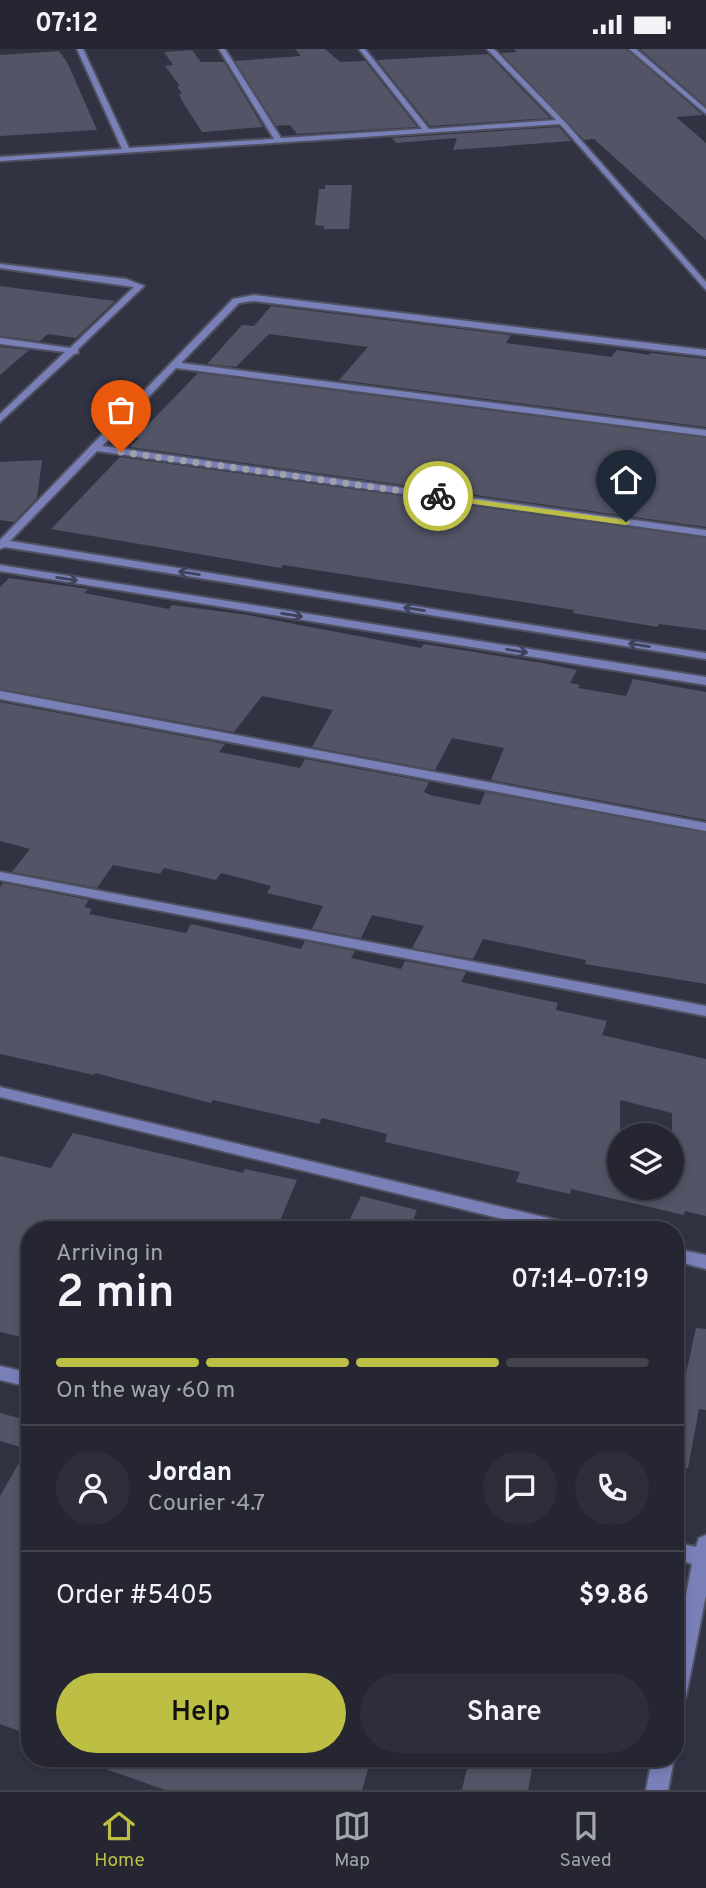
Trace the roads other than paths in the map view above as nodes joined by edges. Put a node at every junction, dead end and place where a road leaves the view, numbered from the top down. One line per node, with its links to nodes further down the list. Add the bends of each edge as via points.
1 (80, 49): 10 (street)
2 (222, 49): 9 (street)
3 (362, 49): 8 (street)
4 (489, 49): 7 (street)
5 (632, 49): 6 (street)
6 (706, 112)
7 (562, 122): 8 (street); 13 (street)
8 (426, 130): 9 (street)
9 (278, 139): 10 (street)
10 (125, 150): 11 (street)
11 (0, 159)
12 (0, 266): 15 (street, via 140,286)
13 (706, 287)
14 (0, 341): 15 (street)
15 (75, 351): 18 (street)
16 (706, 353): 17 (street, via 254,298 232,302)
17 (174, 365): 19 (street); 20 (street)
18 (0, 419)
19 (706, 433)
20 (94, 448): 21 (street); 22 (street)
21 (706, 533)
22 (1, 544): 24 (street, one-way to 22)
23 (0, 568): 25 (street, one-way to 25)
24 (706, 656)
25 (706, 681)
26 (0, 695): 27 (street)
27 (706, 827)
28 (0, 876): 29 (street)
29 (706, 1011)
30 (0, 1092): 31 (street)
31 (536, 1221)
32 (684, 1257): 33 (street)
33 (706, 1262)
34 (0, 1373): 35 (street)
35 (21, 1378)
36 (684, 1551): 37 (street)
37 (705, 1551): 38 (street)
38 (684, 1656)
39 (661, 1767): 40 (street)
40 (657, 1790)

